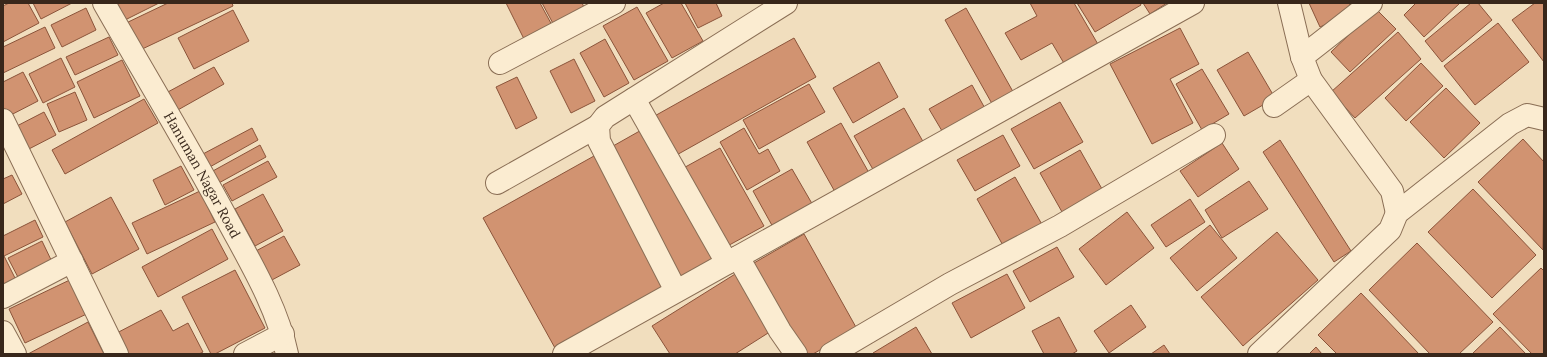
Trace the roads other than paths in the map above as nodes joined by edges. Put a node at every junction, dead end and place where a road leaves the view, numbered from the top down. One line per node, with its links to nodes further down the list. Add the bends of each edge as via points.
1 (104, 3): 23 (street, Hanuman Nagar Road, via 221,208 264,289)
2 (614, 3): 8 (street)
3 (786, 3): 10 (street)
4 (1193, 3): 18 (street)
5 (1289, 3): 7 (street)
6 (1371, 3): 7 (street)
7 (1302, 57): 9 (street)
8 (500, 63)
9 (1311, 80): 11 (street); 17 (street, via 1392,191)
10 (634, 99): 14 (street, via 605,118); 18 (street)
11 (1274, 106)
12 (1544, 119): 17 (street, via 1527,115 1510,124)
13 (3, 120): 19 (street)
14 (598, 126): 16 (street); 20 (street, via 599,141)
15 (1214, 135): 29 (street, via 1060,226 950,284)
16 (497, 183)
17 (1397, 213): 30 (street, via 1390,230)
18 (732, 260): 20 (street); 28 (street)
19 (72, 261): 21 (street); 25 (street)
20 (676, 291): 27 (street)
21 (3, 297)
22 (3, 332): 24 (street)
23 (285, 344): 26 (street)
24 (15, 354)
25 (117, 354)
26 (245, 354)
27 (564, 354)
28 (796, 354)
29 (831, 354)
30 (1259, 354)

